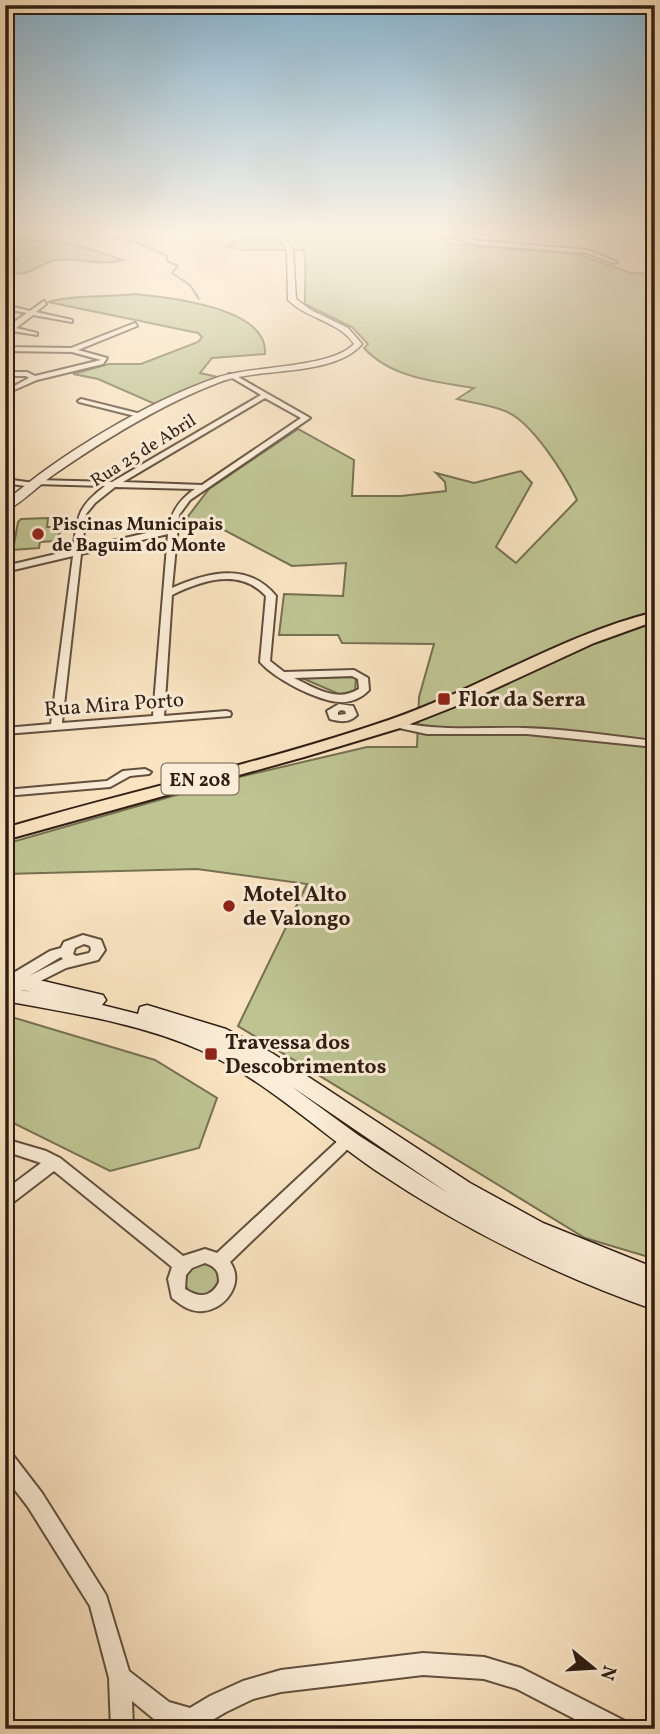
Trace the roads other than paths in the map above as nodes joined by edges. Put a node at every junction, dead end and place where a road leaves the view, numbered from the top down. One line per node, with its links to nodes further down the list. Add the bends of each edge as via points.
1 (32, 312): 3 (street); 5 (street)
2 (309, 312): 12 (street, via 348,331 357,339 357,347 330,360)
3 (70, 321)
4 (135, 325): 8 (street)
5 (7, 329): 6 (street)
6 (36, 334)
7 (5, 349): 8 (street)
8 (72, 349): 9 (street, via 105,360)
9 (61, 373): 11 (street); 13 (street)
10 (5, 374): 11 (street)
11 (27, 374): 13 (street)
12 (230, 375): 15 (street); 17 (street)
13 (34, 379): 14 (street, via 12,387)
14 (5, 395)
15 (265, 395): 20 (street, Rua 25 de Abril); 21 (street, via 306,418)
16 (81, 401): 17 (street)
17 (143, 416): 19 (street)
18 (5, 481): 19 (street)
19 (34, 483): 20 (street); 22 (street)
20 (115, 484): 21 (street); 24 (street, Rua 25 de Abril, via 82,514)
21 (202, 487): 23 (street, via 179,508)
22 (5, 508)
23 (172, 530): 24 (street); 26 (street)
24 (76, 552): 25 (street); 34 (street, Rua 25 de Abril)
25 (5, 569)
26 (167, 577): 27 (street); 28 (street)
27 (190, 581): 28 (street); 30 (street, via 234,577 265,588 271,596 265,662)
28 (166, 594): 32 (street)
29 (655, 616): 33 (main road, EN 208, via 573,645)
30 (281, 675): 30 (street, via 338,703 364,690 361,675 354,673)
31 (226, 715): 32 (street, Rua Mira Porto)
32 (158, 720): 34 (street, Rua Mira Porto)
33 (394, 724): 36 (street, via 438,734 525,731); 39 (main road, EN 208)
34 (55, 727): 35 (street, Rua Mira Porto)
35 (5, 731)
36 (655, 744)
37 (145, 772): 38 (street, via 127,773 110,784)
38 (5, 793)
39 (5, 834)
40 (45, 981): 41 (main road); 41 (street, via 69,956 55,954); 42 (main road, via 219,1034 265,1058)
41 (9, 986): 44 (main road, via 166,1029 210,1046 252,1069)
42 (349, 1116): 43 (main road); 44 (street)
43 (383, 1139): 44 (street); 50 (main road, via 535,1230)
44 (348, 1140): 48 (street); 51 (main road, via 449,1205 530,1248)
45 (5, 1144): 46 (street)
46 (54, 1162): 47 (street); 49 (street)
47 (5, 1199)
48 (220, 1261): 49 (street, via 205,1256); 49 (street, via 229,1281 222,1295 208,1303 190,1302 178,1293 175,1279)
49 (182, 1265)
50 (655, 1279)
51 (655, 1299)
52 (5, 1461): 53 (street, via 99,1602)
53 (120, 1678): 54 (street); 55 (street)
54 (183, 1724): 56 (street, via 251,1689 281,1681 423,1664 461,1664 521,1679)
55 (122, 1729)
56 (617, 1729)

